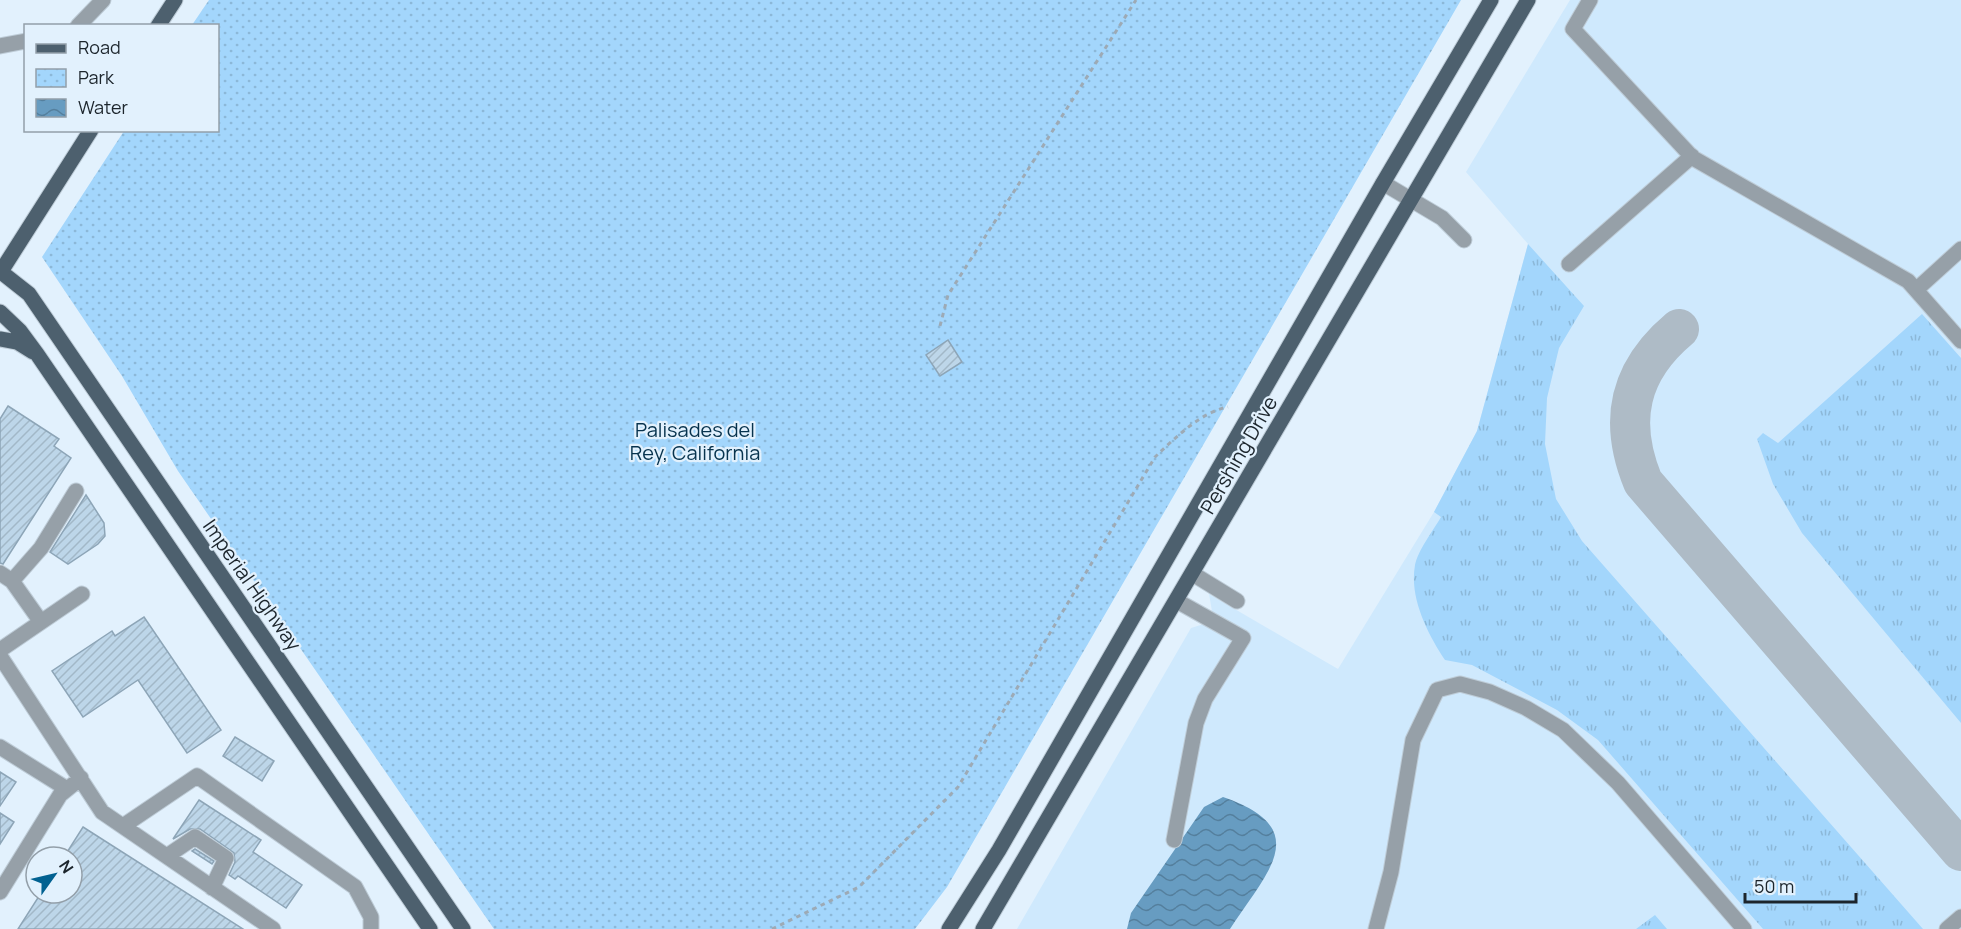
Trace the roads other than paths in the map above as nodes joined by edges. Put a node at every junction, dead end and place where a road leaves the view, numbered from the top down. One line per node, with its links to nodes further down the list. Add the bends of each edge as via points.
1 (175, 0): 7 (main road)
2 (1491, 0): 12 (main road, Pershing Drive)
3 (1528, 0): 13 (main road, Pershing Drive)
4 (1590, 0): 11 (lane, via 1573,28)
5 (102, 2): 6 (lane)
6 (80, 24)
7 (159, 24)
8 (24, 41): 9 (lane)
9 (0, 46)
10 (90, 132): 17 (main road)
11 (1692, 156): 16 (lane); 18 (lane)
12 (1383, 183): 13 (lane); 45 (main road, Pershing Drive, via 1005,840)
13 (1412, 200): 14 (lane, via 1442,218); 24 (main road, Pershing Drive)
14 (1464, 240)
15 (1961, 249): 18 (lane)
16 (1569, 264)
17 (0, 272): 44 (main road, Imperial Highway, via 29,294)
18 (1917, 289): 21 (lane)
19 (0, 312): 22 (main road)
20 (0, 339): 22 (main road, via 17,342)
21 (1961, 341)
22 (37, 354): 43 (main road)
23 (76, 491): 25 (lane, via 41,548)
24 (1193, 574): 27 (main road, Pershing Drive); 28 (lane)
25 (6, 577): 29 (lane)
26 (82, 594): 29 (lane)
27 (1177, 601): 36 (lane, via 1244,638 1205,699 1196,723); 46 (main road, Pershing Drive)
28 (1237, 601)
29 (41, 622): 30 (lane)
30 (0, 650)
31 (0, 656): 33 (lane)
32 (0, 747): 34 (lane)
33 (81, 778): 34 (lane); 35 (lane, via 102,812)
34 (67, 789): 39 (lane)
35 (123, 826): 37 (lane); 42 (lane, via 197,776 355,887 371,917)
36 (1174, 840)
37 (166, 856): 38 (lane); 38 (lane, via 195,837 226,858)
38 (212, 888): 41 (lane)
39 (0, 892)
40 (1961, 917): 49 (lane)
41 (273, 929)
42 (371, 929)
43 (430, 929)
44 (463, 929)
45 (949, 929)
46 (982, 929)
47 (1376, 929): 48 (lane, via 1391,872 1413,740 1437,690 1460,684 1526,708 1582,746)
48 (1744, 929)
49 (1947, 929)

